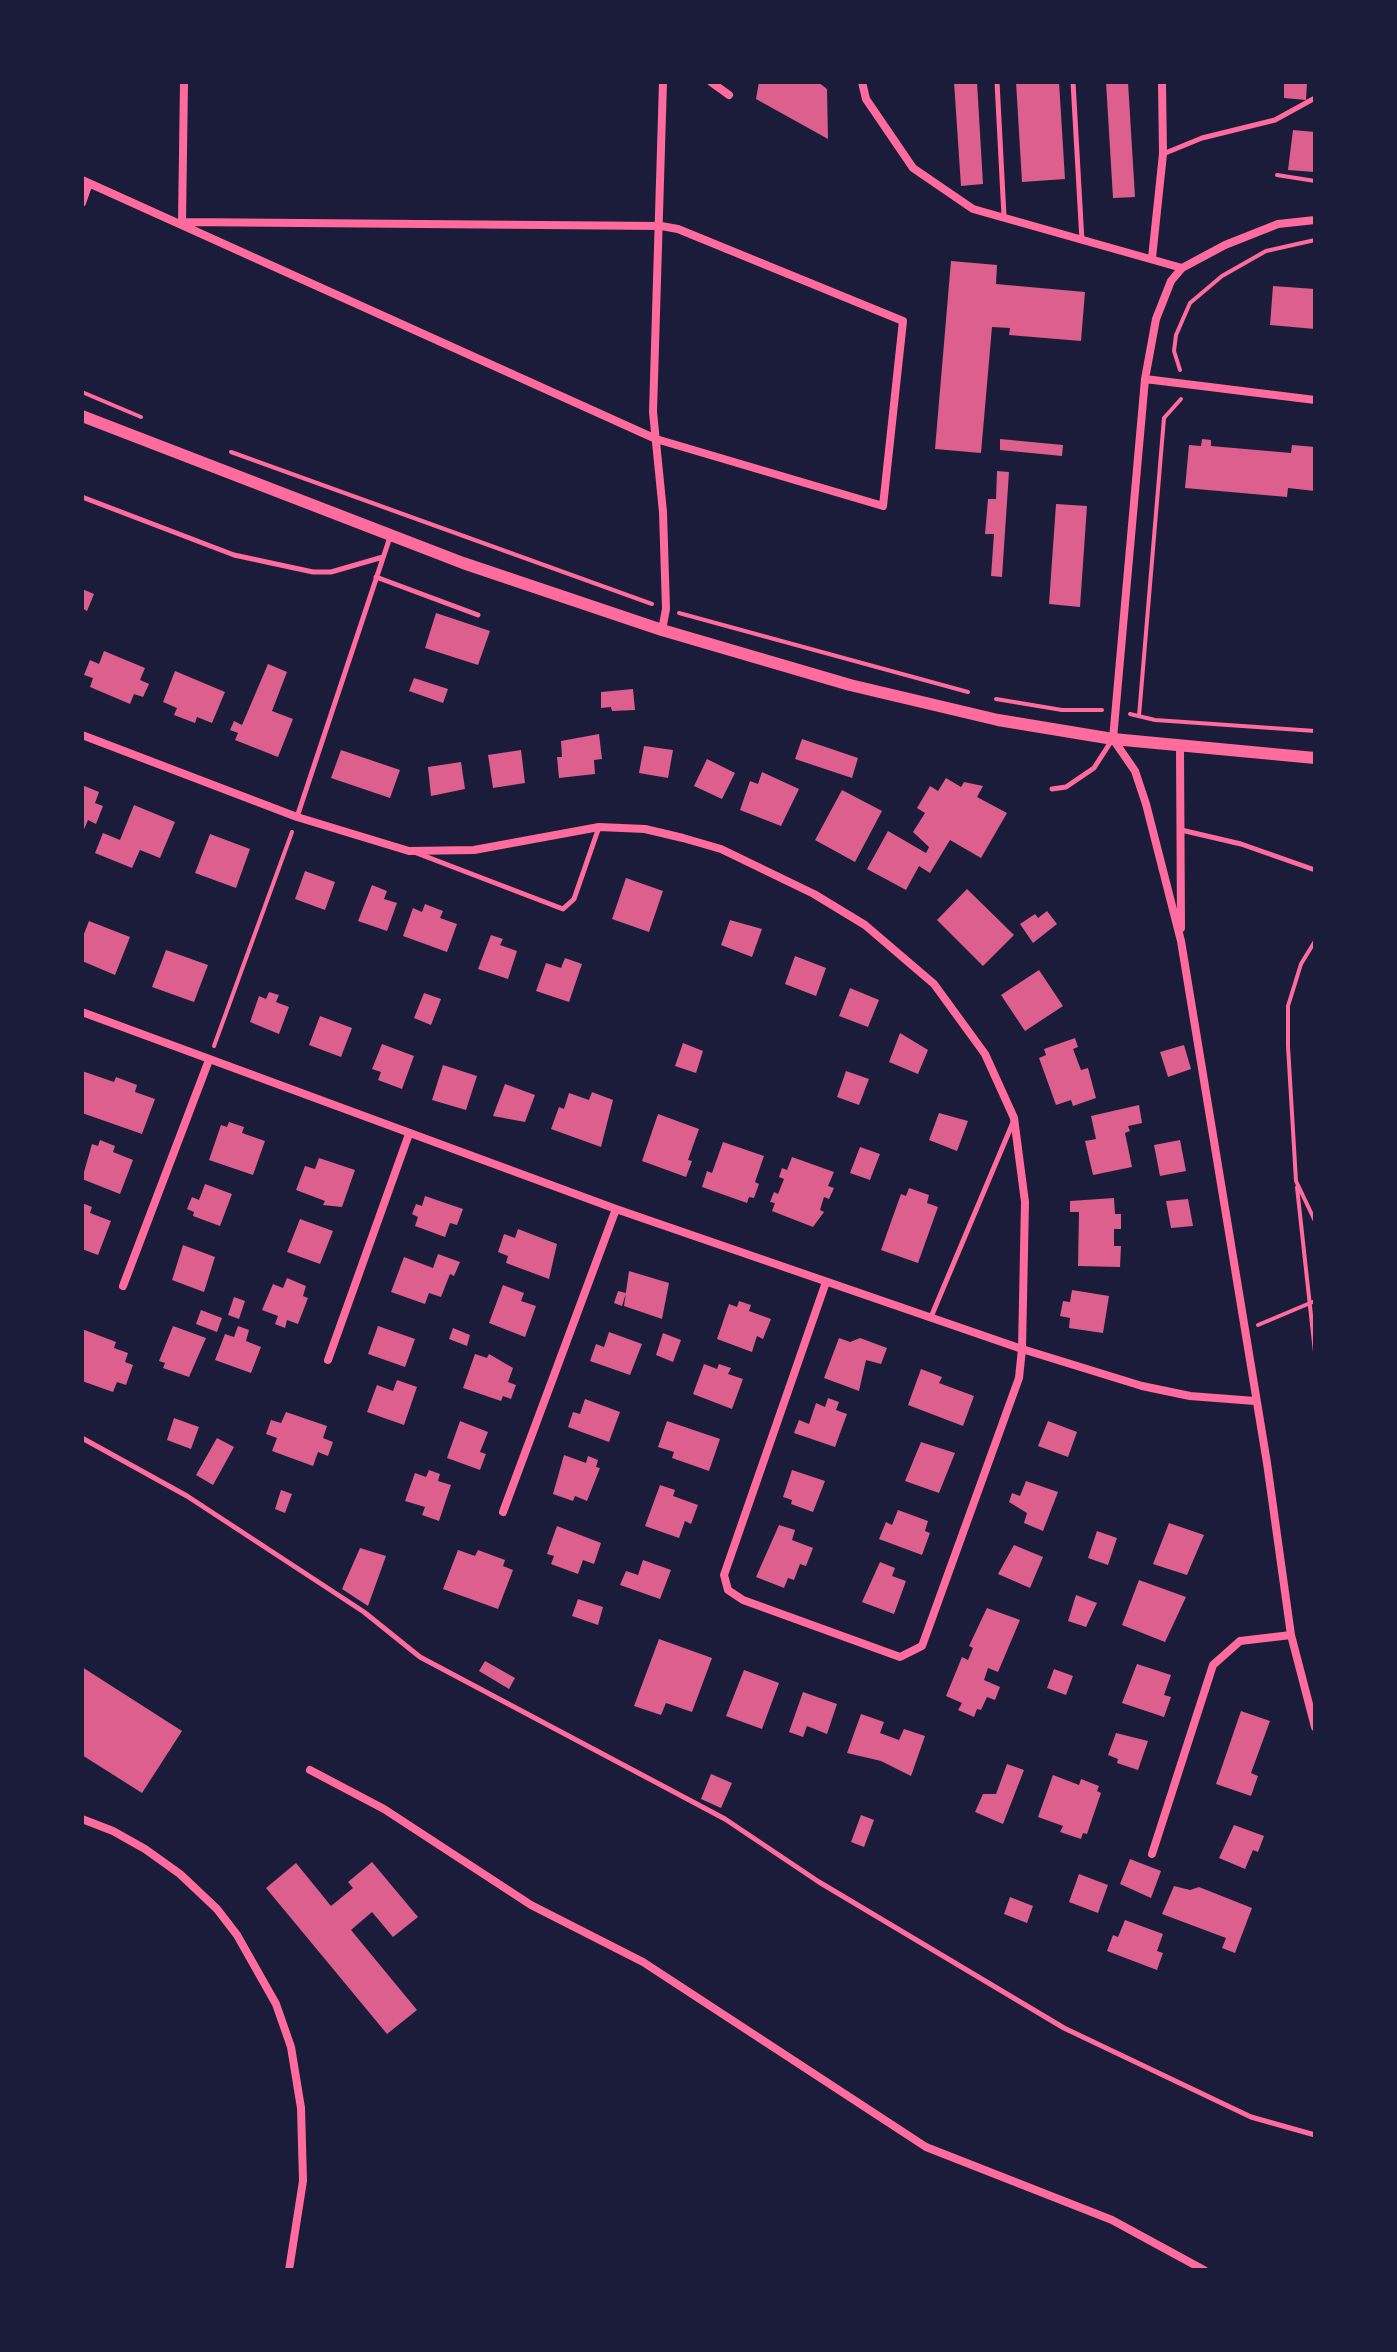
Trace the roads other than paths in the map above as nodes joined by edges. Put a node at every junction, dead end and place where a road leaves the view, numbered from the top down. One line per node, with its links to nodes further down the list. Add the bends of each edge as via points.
1 (184, 82): 15 (street)
2 (663, 82): 16 (street)
3 (711, 82): 8 (street)
4 (862, 82): 13 (street, via 866,99 913,168 973,209)
5 (997, 82): 13 (lane)
6 (1073, 82): 17 (lane)
7 (1162, 82): 10 (street)
8 (729, 95)
9 (1315, 98): 10 (lane, via 1275,120)
10 (1163, 154): 18 (street)
11 (86, 182): 12 (street); 15 (street)
12 (82, 203)
13 (1004, 216): 17 (street)
14 (1315, 220): 19 (street, via 1278,224)
15 (182, 222): 16 (street); 23 (street, via 206,238)
16 (661, 226): 23 (street); 23 (street, via 903,321 883,506)
17 (1082, 242): 18 (street)
18 (1152, 258): 19 (street)
19 (1182, 268): 20 (street, via 1156,319)
20 (1145, 379): 21 (street); 31 (street)
21 (1315, 400)
22 (82, 416): 25 (street)
23 (656, 439): 29 (street, via 666,609)
24 (82, 497): 26 (lane, via 234,555 313,572)
25 (390, 536): 26 (lane); 29 (street)
26 (383, 557): 27 (lane)
27 (376, 577): 28 (lane); 35 (lane)
28 (478, 615)
29 (662, 630): 31 (street, via 890,695)
30 (82, 735): 35 (street)
31 (1113, 739): 32 (street); 34 (lane, via 1094,768 1066,787); 40 (street, via 1135,771)
32 (1180, 748): 33 (street); 37 (street)
33 (1315, 758)
34 (1052, 789)
35 (297, 817): 38 (street)
36 (599, 827): 38 (street, via 474,850); 38 (lane, via 574,899 563,909); 43 (street, via 645,829 721,849 865,925 944,996 985,1054)
37 (1181, 830): 39 (lane); 40 (street)
38 (409, 851)
39 (1315, 870)
40 (1181, 941): 51 (street)
41 (82, 1012): 42 (street)
42 (209, 1060): 44 (street); 47 (street)
43 (1014, 1118): 48 (lane); 49 (street, via 1025,1202)
44 (409, 1134): 45 (street); 50 (street)
45 (616, 1209): 46 (street); 53 (street)
46 (826, 1282): 48 (street); 49 (street, via 724,1575 728,1590 743,1600 900,1657 922,1646 1019,1378)
47 (123, 1286)
48 (930, 1318): 49 (street)
49 (1022, 1349): 51 (street, via 1142,1386 1201,1398)
50 (328, 1360)
51 (1255, 1401): 54 (street)
52 (82, 1438): 59 (lane, via 187,1496 364,1612 420,1657 725,1819 819,1882 1064,2028 1251,2117)
53 (503, 1512)
54 (1291, 1635): 55 (street); 58 (street, via 1240,1641 1213,1665)
55 (1315, 1727)
56 (310, 1770): 61 (street, via 384,1809 531,1905 643,1962 926,2147 1112,2220)
57 (82, 1819): 60 (street, via 145,1849 217,1909 276,2004 291,2047 301,2108 303,2181)
58 (1152, 1854)
59 (1315, 2135)
60 (289, 2270)
61 (1204, 2270)

